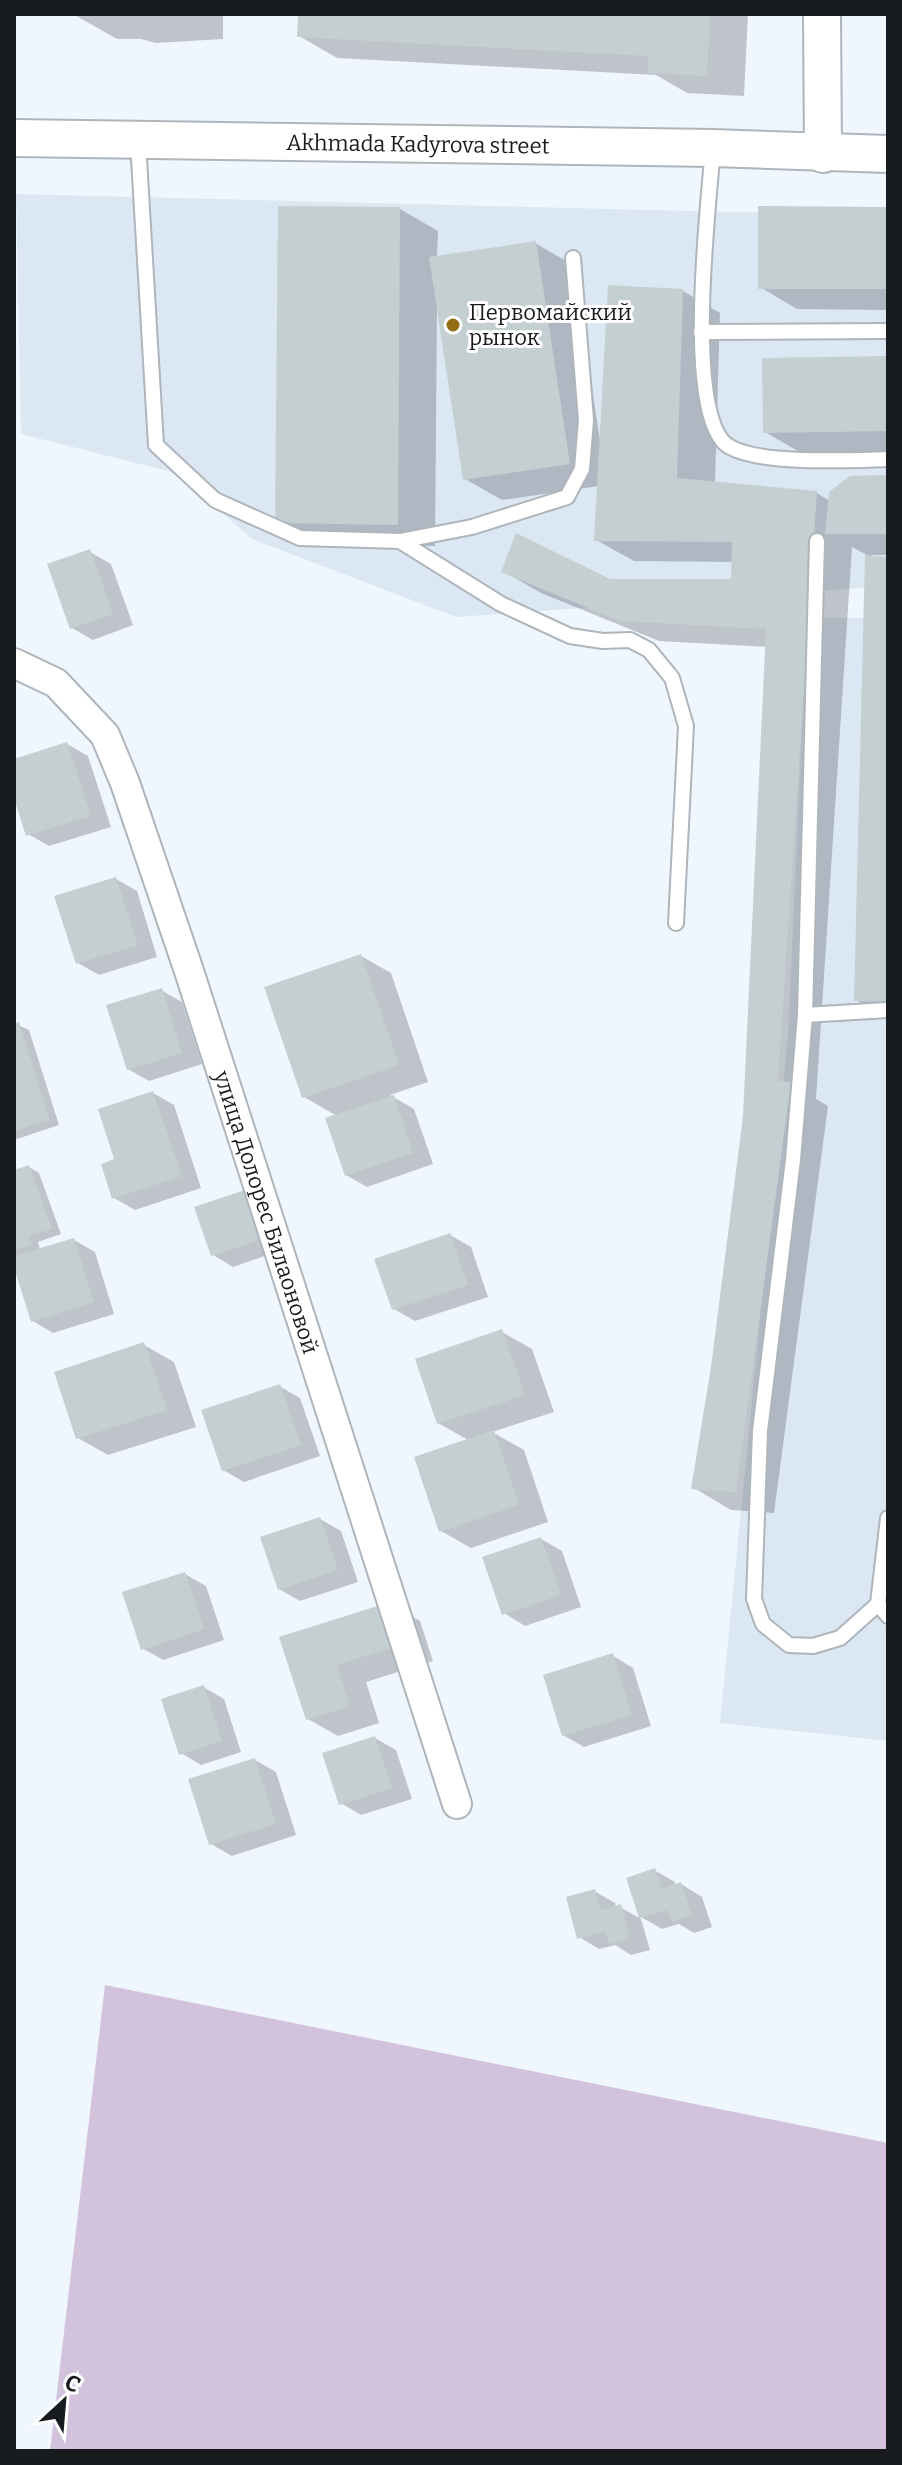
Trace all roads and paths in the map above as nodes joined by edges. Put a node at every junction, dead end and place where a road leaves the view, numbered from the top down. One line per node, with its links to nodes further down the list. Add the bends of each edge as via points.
1 (822, 14): 5 (street)
2 (14, 138): 3 (street, Akhmada Kadyrova street)
3 (138, 142): 4 (street, Akhmada Kadyrova street); 11 (lane, via 156,445 215,500 300,538)
4 (713, 148): 5 (street, Akhmada Kadyrova street); 9 (lane)
5 (823, 154): 6 (street, Akhmada Kadyrova street)
6 (888, 154)
7 (573, 258): 11 (lane, via 586,420 582,469 567,497 472,527)
8 (888, 331): 9 (lane)
9 (701, 332): 10 (lane, via 713,428 728,447 809,460)
10 (888, 459)
11 (400, 541): 14 (lane, via 501,604 570,636 630,640 649,650 672,678 686,726)
12 (817, 541): 16 (lane)
13 (14, 663): 20 (street, улица Долорес Билаоновой, via 56,683 105,735 125,783)
14 (676, 923)
15 (888, 1010): 16 (lane)
16 (805, 1015): 18 (lane, via 760,1431 754,1599 763,1624 789,1645 813,1646 840,1638)
17 (888, 1518): 18 (lane)
18 (878, 1604): 19 (lane)
19 (888, 1616)
20 (457, 1804)

